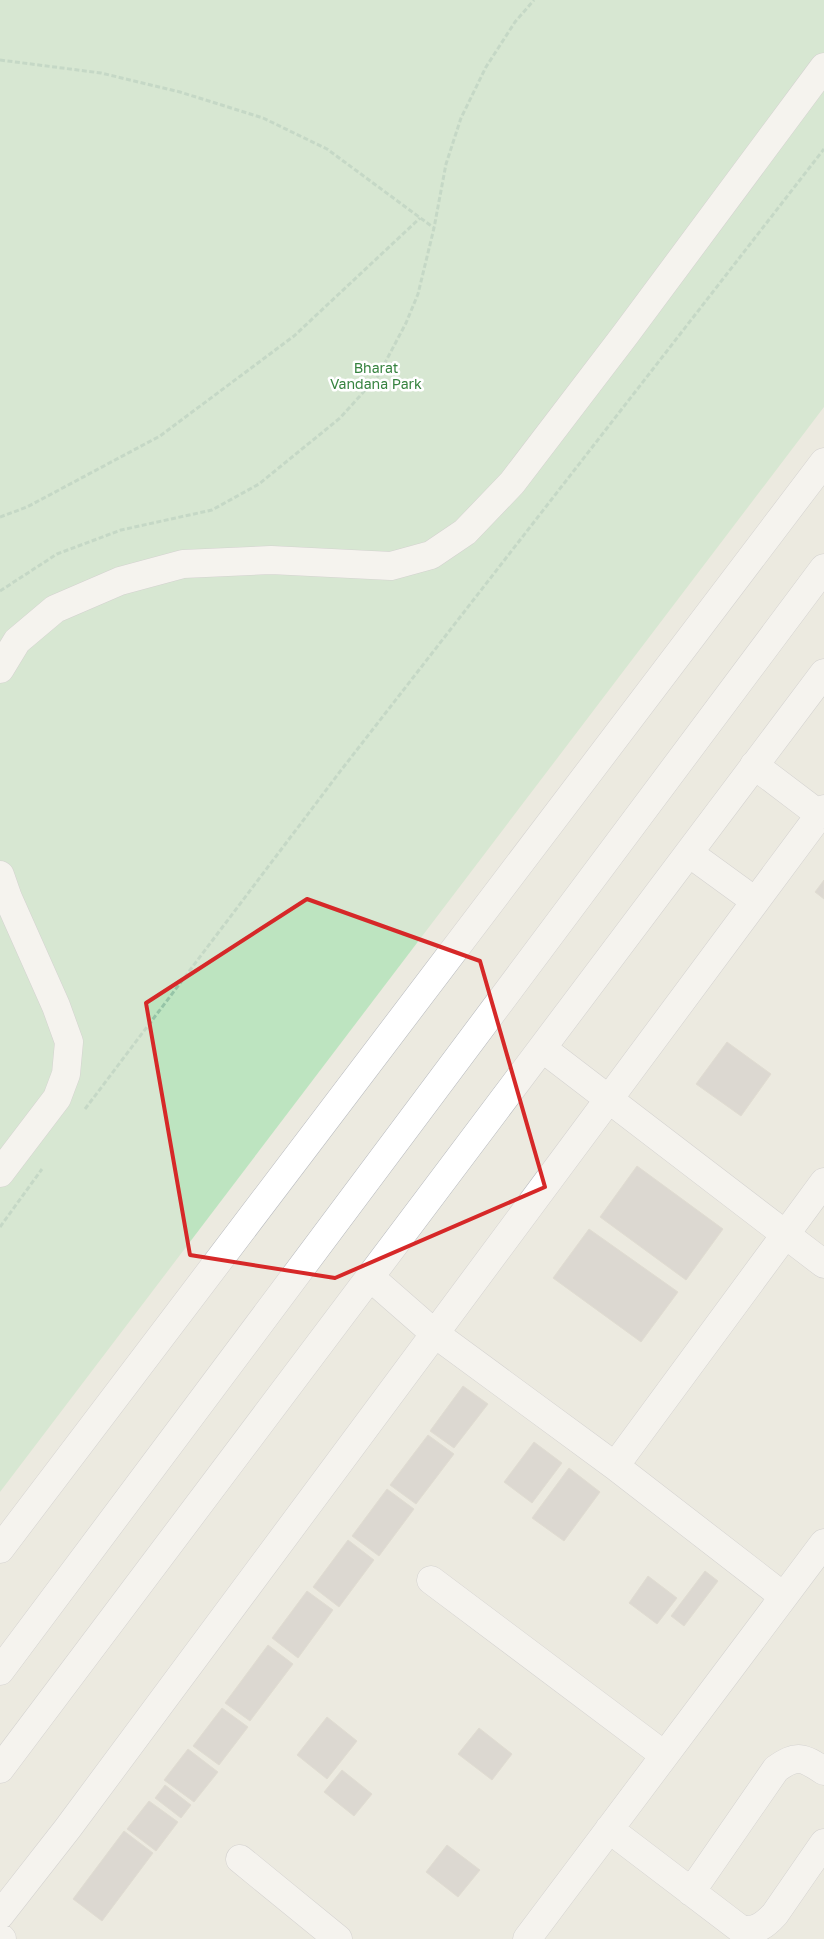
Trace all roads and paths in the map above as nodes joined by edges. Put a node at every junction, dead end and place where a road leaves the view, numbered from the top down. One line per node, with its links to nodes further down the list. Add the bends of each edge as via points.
1 (534, 0): 6 (path, via 515,22 486,67 461,118 446,164)
2 (0, 60): 5 (path, via 101,72 263,118 327,149)
3 (824, 68): 11 (street, via 518,475 465,532 430,555 391,566 271,560 183,564 120,581 55,609 17,642)
4 (824, 149): 20 (path, via 342,769)
5 (420, 218): 6 (path); 8 (path, via 294,336 160,436)
6 (434, 228): 10 (path, via 418,294 406,323 378,376 340,418 259,484 212,510 121,530 57,554)
7 (824, 462): 31 (street)
8 (0, 517)
9 (824, 568): 34 (street)
10 (0, 591)
11 (0, 668)
12 (824, 673): 13 (street)
13 (754, 765): 14 (street); 15 (street)
14 (822, 812): 17 (street)
15 (689, 853): 17 (street); 18 (street)
16 (0, 875): 22 (street, via 68,1042 66,1074 57,1098)
17 (755, 901): 19 (street)
18 (542, 1048): 19 (street); 27 (street)
19 (608, 1099): 25 (street); 28 (street)
20 (80, 1116)
21 (46, 1164): 24 (path)
22 (0, 1173)
23 (824, 1182): 25 (street)
24 (0, 1227)
25 (785, 1235): 26 (street); 29 (street)
26 (824, 1264)
27 (370, 1277): 28 (street); 36 (street)
28 (434, 1333): 29 (street); 42 (street, via 68,1828)
29 (615, 1466): 33 (street)
30 (824, 1543): 33 (street)
31 (0, 1550)
32 (431, 1580): 35 (street)
33 (783, 1596): 35 (street)
34 (0, 1671)
35 (664, 1755): 38 (street)
36 (0, 1770)
37 (824, 1771): 41 (street, via 798,1758 776,1769)
38 (609, 1829): 41 (street); 44 (street)
39 (824, 1843): 41 (street, via 775,1914 759,1928 746,1931 739,1928)
40 (240, 1859): 43 (street)
41 (691, 1892)
42 (0, 1915)
43 (338, 1939)
44 (527, 1939)

